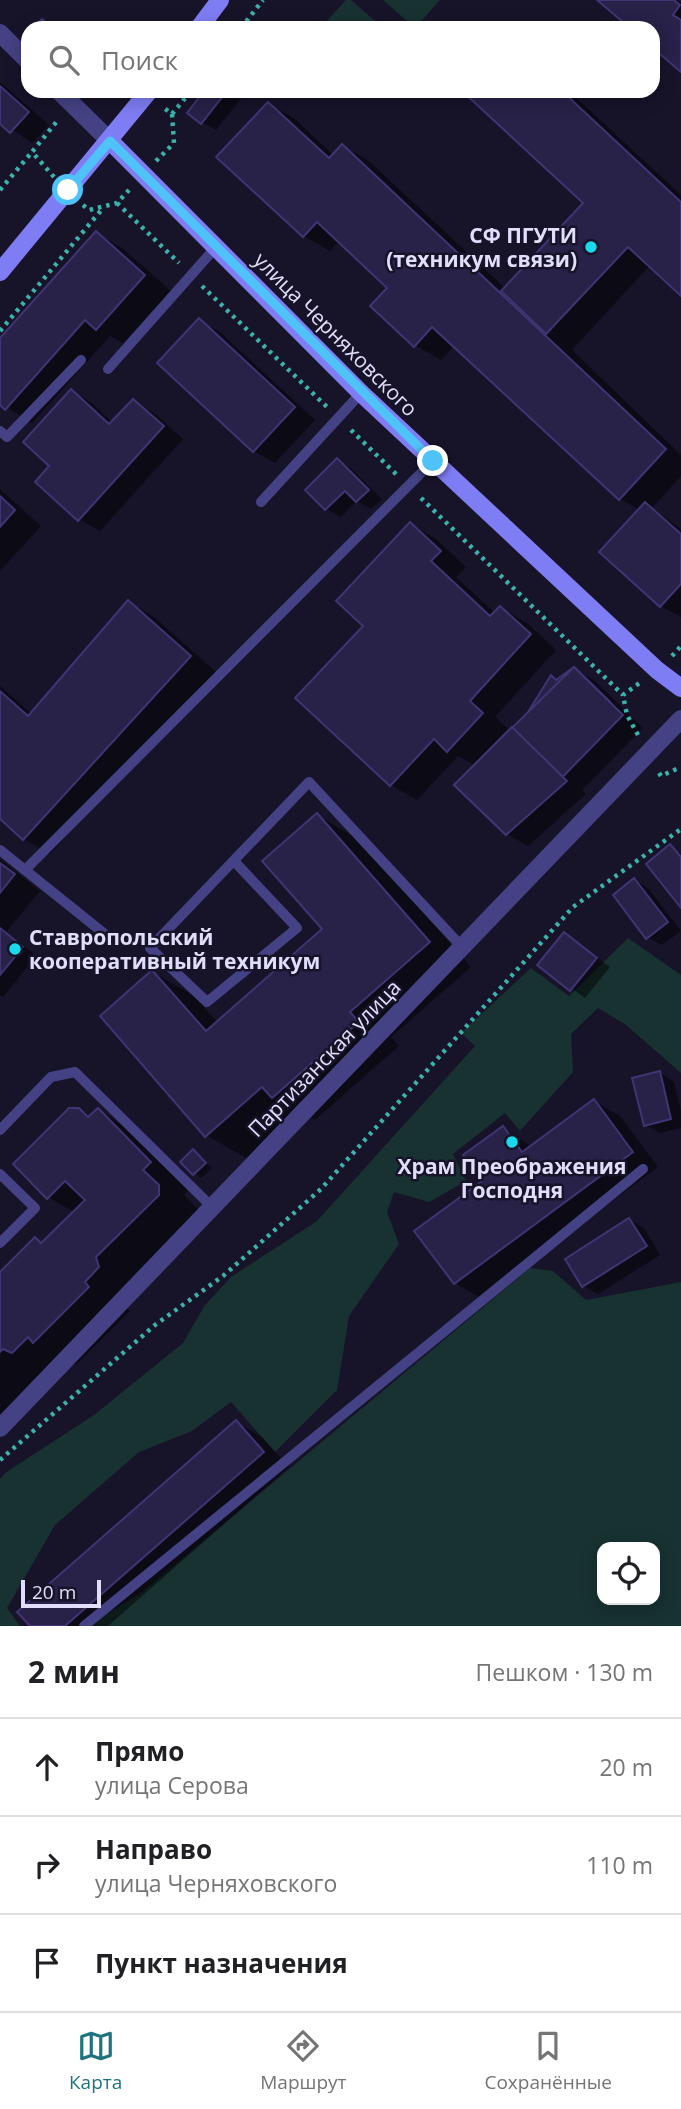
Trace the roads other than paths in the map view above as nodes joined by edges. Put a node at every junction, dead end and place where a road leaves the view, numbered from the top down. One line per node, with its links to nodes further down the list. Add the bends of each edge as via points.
1 (220, 0): 2 (main road)
2 (204, 21)
3 (0, 33): 4 (street)
4 (21, 54)
5 (66, 98): 7 (street, улица Черняховского)
6 (144, 98): 7 (main road)
7 (110, 141): 8 (main road, улица Черняховского); 9 (main road)
8 (216, 247): 11 (lane); 12 (main road, улица Черняховского)
9 (0, 272)
10 (81, 360): 13 (lane, via 7,437)
11 (108, 369)
12 (361, 393): 14 (main road, улица Черняховского); 15 (lane)
13 (0, 431)
14 (433, 461): 16 (main road, улица Черняховского); 20 (lane)
15 (261, 502)
16 (681, 688)
17 (681, 719): 22 (street, Партизанская улица)
18 (0, 850): 20 (lane)
19 (233, 861): 19 (lane, via 150,948 207,1002 297,928); 22 (lane, via 309,782)
20 (25, 870): 21 (lane)
21 (111, 939)
22 (463, 947): 26 (street, Партизанская улица)
23 (0, 1130): 26 (lane, via 51,1077 75,1072)
24 (643, 1169): 29 (lane)
25 (0, 1174): 27 (lane, via 34,1209)
26 (212, 1207): 28 (street, Партизанская улица)
27 (0, 1243)
28 (0, 1428)
29 (85, 1626)

